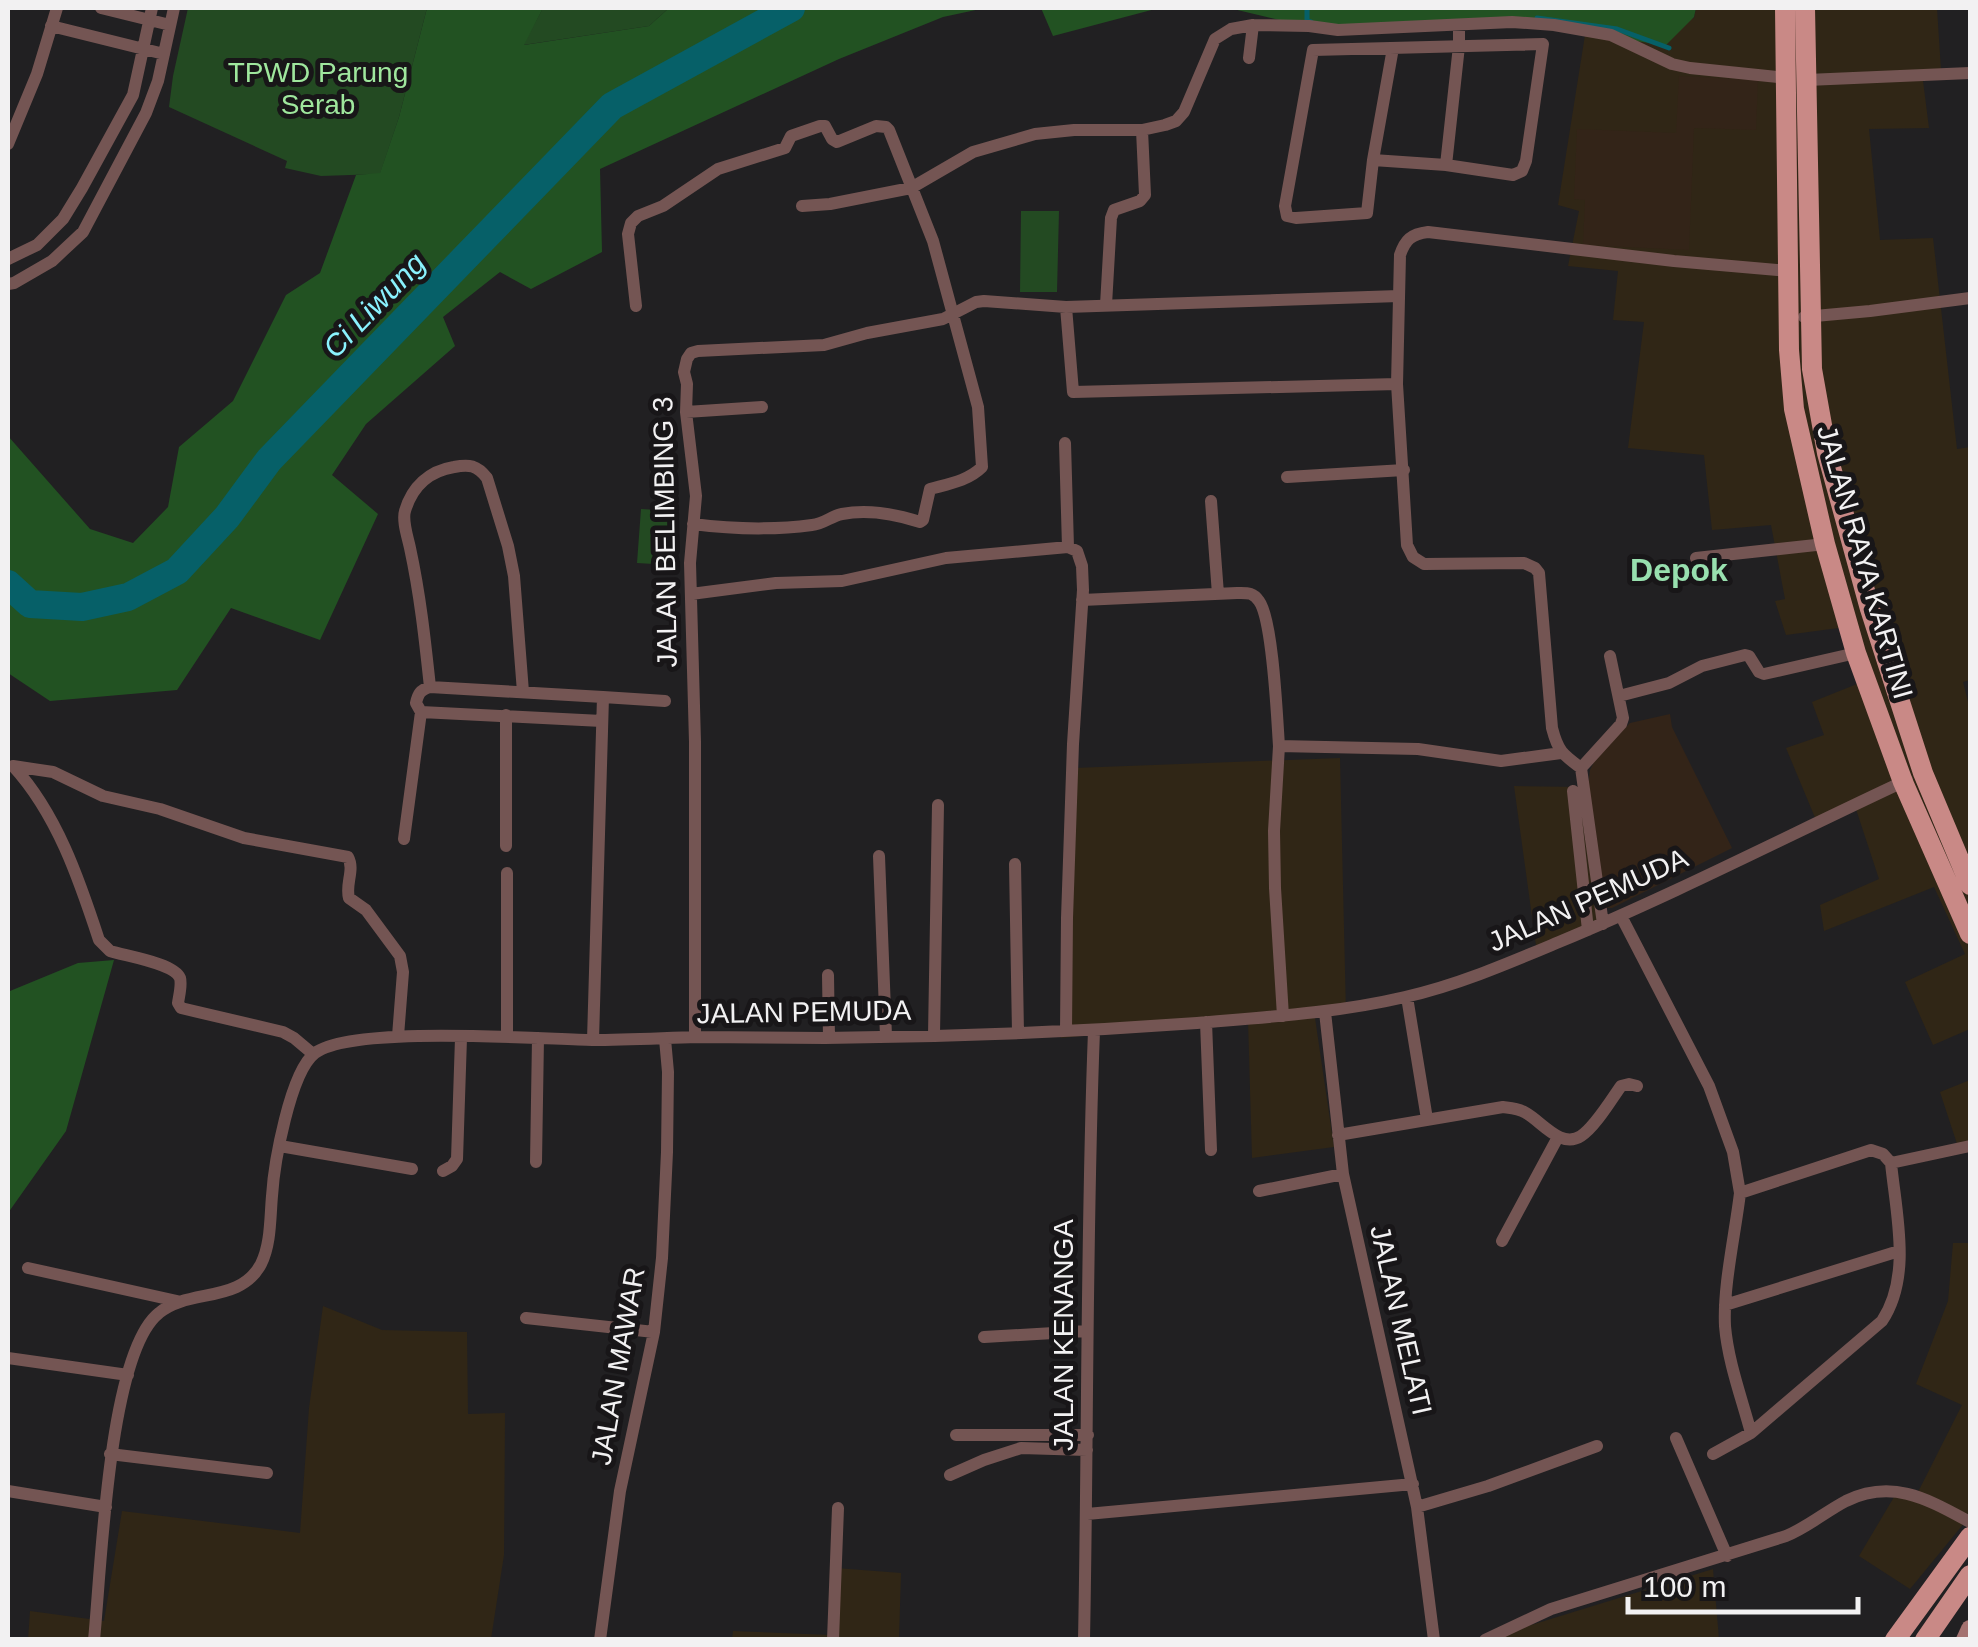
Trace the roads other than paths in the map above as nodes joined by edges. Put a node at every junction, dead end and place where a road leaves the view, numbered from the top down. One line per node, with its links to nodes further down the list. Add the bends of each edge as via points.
1 (57, 8): 11 (street)
2 (101, 8): 6 (street)
3 (174, 8): 8 (street)
4 (1785, 8): 19 (main road, JALAN RAYA KARTINI)
5 (1805, 8): 19 (main road, JALAN RAYA KARTINI)
6 (151, 14): 8 (street); 15 (street)
7 (1478, 24): 10 (street); 12 (street); 19 (street, via 1578,29 1611,35 1672,64)
8 (170, 25): 16 (street)
9 (1254, 25): 10 (street); 17 (street); 20 (street, via 1215,39 1184,112 1165,126)
10 (1459, 25): 13 (street)
11 (52, 26): 15 (street); 21 (street)
12 (1478, 45): 13 (street); 23 (street, via 1543,44 1526,160 1514,175)
13 (1459, 46): 14 (street); 23 (street)
14 (1393, 48): 22 (street); 22 (street, via 1314,50 1287,216 1367,213)
15 (143, 49): 16 (street); 26 (street, via 133,96 64,219)
16 (164, 54): 28 (street, via 146,113 82,232 52,262)
17 (1249, 58)
18 (1970, 74): 19 (street)
19 (1797, 79): 27 (main road, JALAN RAYA KARTINI); 36 (main road, JALAN RAYA KARTINI)
20 (1142, 130): 24 (street, via 1036,134 972,152); 31 (street, via 1145,196 1114,210 1111,218)
21 (8, 144)
22 (1373, 160): 23 (street)
23 (1446, 166)
24 (911, 188): 25 (street); 32 (street, via 886,127 837,142 825,126 791,136 787,146 718,169 631,223); 34 (street)
25 (802, 206)
26 (8, 259)
27 (1788, 271): 29 (street, via 1428,232 1405,241); 35 (main road, JALAN RAYA KARTINI)
28 (8, 284)
29 (1400, 296): 31 (street); 37 (street)
30 (1970, 298): 36 (street)
31 (1106, 304): 33 (street)
32 (636, 306)
33 (1066, 307): 34 (street, via 984,301); 37 (street, via 1072,392)
34 (953, 315): 39 (street, JALAN BELIMBING 3, via 824,346 694,352 685,364); 44 (street, via 978,407 982,468 930,489 923,520 872,513 813,525)
35 (1788, 316): 36 (street); 45 (main road, JALAN RAYA KARTINI, via 1794,409)
36 (1811, 317): 65 (main road, JALAN RAYA KARTINI, via 1812,369 1830,467)
37 (1397, 384): 41 (street)
38 (762, 408): 39 (street)
39 (686, 412): 44 (street, JALAN BELIMBING 3)
40 (1064, 443): 46 (street)
41 (1404, 470): 42 (street); 62 (street, via 1405,538 1418,561 1524,563 1541,578 1552,728)
42 (1287, 477)
43 (1212, 501): 49 (street)
44 (694, 524): 48 (street, JALAN BELIMBING 3)
45 (1825, 544): 47 (street); 51 (main road, JALAN RAYA KARTINI)
46 (1068, 547): 48 (street, via 946,558 842,581); 50 (street, via 1081,560)
47 (1696, 558)
48 (691, 594): 92 (street, JALAN BELIMBING 3)
49 (1218, 594): 50 (street); 61 (street, via 1251,593 1261,604)
50 (1082, 600): 84 (street)
51 (1856, 653): 55 (street, via 1764,674 1745,656); 65 (main road, JALAN RAYA KARTINI)
52 (1610, 656): 55 (street)
53 (430, 687): 54 (street); 54 (street, via 404,514 426,477 470,464 487,478 508,546); 58 (street, via 419,693)
54 (522, 692): 56 (street)
55 (1620, 696): 64 (street, via 1621,724)
56 (603, 697): 57 (street); 60 (street)
57 (664, 701)
58 (421, 712): 59 (street); 68 (street)
59 (506, 715): 60 (street); 69 (street)
60 (602, 721): 95 (street)
61 (1279, 746): 62 (street, via 1418,749 1501,761); 81 (street, via 1274,832)
62 (1561, 753): 64 (street)
63 (10, 765): 87 (street, via 54,772 103,796 244,838 348,857 350,898 400,956); 96 (street, via 60,837 104,946 177,973 181,1008 283,1032)
64 (1581, 768): 75 (street)
65 (1913, 777): 73 (main road, JALAN RAYA KARTINI); 74 (street, JALAN PEMUDA); 77 (main road, JALAN RAYA KARTINI)
66 (1573, 791): 76 (street)
67 (938, 805): 86 (street)
68 (404, 839)
69 (506, 846)
70 (879, 856): 88 (street)
71 (1016, 864): 85 (street)
72 (507, 873): 89 (street)
73 (1970, 885)
74 (1621, 916): 75 (street, JALAN PEMUDA); 110 (street, via 1709,1086)
75 (1603, 924): 76 (street, JALAN PEMUDA)
76 (1588, 930): 79 (street, JALAN PEMUDA)
77 (1970, 934)
78 (828, 975): 93 (street)
79 (1407, 997): 80 (street, JALAN PEMUDA); 98 (street)
80 (1325, 1012): 81 (street, JALAN PEMUDA); 99 (street, JALAN MELATI)
81 (1283, 1016): 82 (street, JALAN PEMUDA)
82 (1206, 1022): 83 (street, JALAN PEMUDA); 103 (street)
83 (1094, 1031): 84 (street, JALAN PEMUDA); 117 (street, JALAN KENANGA)
84 (1066, 1032): 85 (street, JALAN PEMUDA)
85 (1018, 1033): 86 (street, JALAN PEMUDA)
86 (934, 1035): 88 (street, JALAN PEMUDA)
87 (398, 1036): 90 (street, JALAN PEMUDA); 96 (street, JALAN PEMUDA)
88 (886, 1036): 93 (street, JALAN PEMUDA)
89 (506, 1037): 90 (street, JALAN PEMUDA); 91 (street, JALAN PEMUDA)
90 (461, 1038): 107 (street, via 457,1159)
91 (538, 1038): 95 (street, JALAN PEMUDA); 104 (street)
92 (694, 1038): 93 (street, JALAN PEMUDA); 94 (street, JALAN PEMUDA)
93 (829, 1038)
94 (666, 1039): 95 (street, JALAN PEMUDA); 118 (street, JALAN MAWAR, via 667,1152)
95 (592, 1040)
96 (312, 1054): 101 (street, via 293,1090)
97 (1637, 1086): 100 (street, via 1622,1086 1578,1138)
98 (1428, 1119): 99 (street); 100 (street, via 1515,1108)
99 (1338, 1136): 108 (street, JALAN MELATI)
100 (1558, 1136): 111 (street)
101 (280, 1146): 106 (street); 114 (street, via 261,1264 230,1290)
102 (1970, 1146): 105 (street)
103 (1211, 1150)
104 (536, 1162)
105 (1891, 1163): 110 (street, via 1871,1150); 112 (street)
106 (412, 1169)
107 (443, 1170)
108 (1343, 1174): 109 (street); 131 (street, JALAN MELATI)
109 (1259, 1190)
110 (1740, 1193): 115 (street)
111 (1502, 1241)
112 (1900, 1250): 115 (street); 122 (street, via 1896,1294 1882,1321)
113 (28, 1268): 114 (street)
114 (179, 1302): 121 (street, via 152,1320)
115 (1726, 1305): 122 (street, via 1728,1350)
116 (526, 1318): 118 (street)
117 (1087, 1331): 119 (street); 125 (street, JALAN KENANGA)
118 (654, 1332): 143 (street, JALAN MAWAR, via 620,1491)
119 (984, 1338)
120 (8, 1358): 121 (street)
121 (128, 1375): 127 (street)
122 (1751, 1433): 128 (street)
123 (956, 1435): 125 (street)
124 (1676, 1438): 139 (street)
125 (1088, 1442): 130 (street, via 1021,1448); 136 (street, JALAN KENANGA)
126 (1597, 1446): 134 (street)
127 (110, 1454): 129 (street); 133 (street)
128 (1713, 1454)
129 (267, 1473)
130 (950, 1475)
131 (1412, 1484): 134 (street, JALAN MELATI); 136 (street)
132 (8, 1491): 133 (street)
133 (106, 1507): 142 (street)
134 (1417, 1507): 146 (street, JALAN MELATI)
135 (838, 1508): 144 (street)
136 (1086, 1514): 145 (street, JALAN KENANGA)
137 (1970, 1522): 139 (street, via 1912,1493 1873,1493 1849,1499 1800,1530)
138 (1970, 1537): 148 (main road)
139 (1727, 1556): 147 (street, via 1551,1609)
140 (1970, 1576): 149 (main road)
141 (1970, 1629): 150 (main road)
142 (94, 1640)
143 (600, 1640)
144 (833, 1640)
145 (1084, 1640)
146 (1434, 1640)
147 (1484, 1640)
148 (1895, 1640)
149 (1926, 1640)
150 (1964, 1640)

